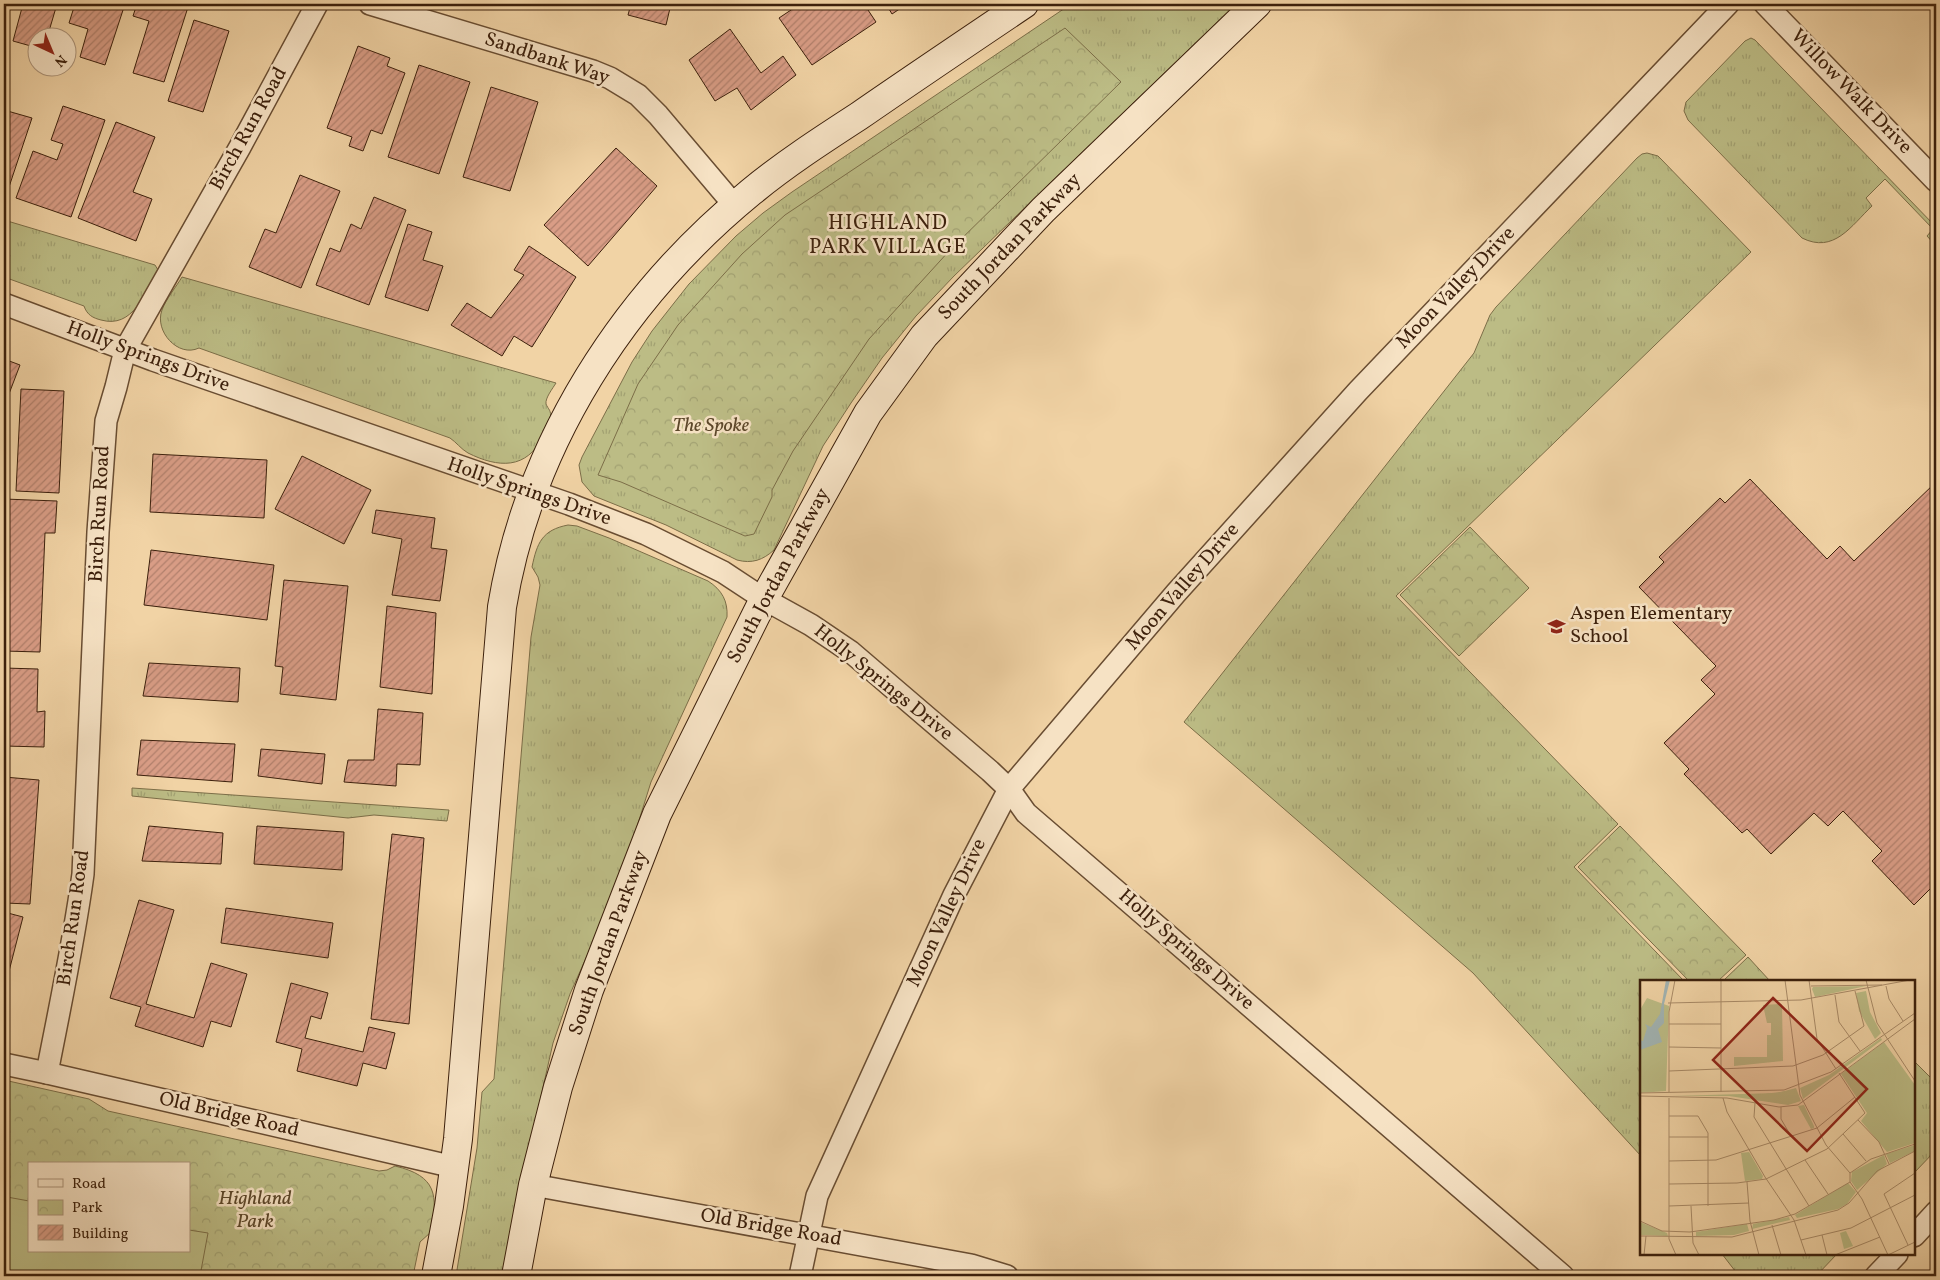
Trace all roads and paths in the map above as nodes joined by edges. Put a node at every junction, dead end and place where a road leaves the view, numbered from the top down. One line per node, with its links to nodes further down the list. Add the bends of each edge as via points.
1 (317, 4): 10 (street, Birch Run Road)
2 (370, 4): 8 (street, Sandbank Way, via 593,71 626,86 658,115)
3 (1024, 4): 8 (street, via 790,162)
4 (1257, 4): 12 (street, South Jordan Parkway, via 1043,210 924,336 868,413)
5 (1728, 4): 13 (street, Moon Valley Drive, via 1358,390 1176,593)
6 (1765, 4): 7 (street, Willow Walk Drive)
7 (1936, 180)
8 (735, 206): 11 (street, via 678,260 597,363 571,406)
9 (4, 304): 10 (street, Holly Springs Drive)
10 (124, 350): 11 (street, Holly Springs Drive); 15 (street, Birch Run Road, via 106,421 97,541 83,874 76,927)
11 (532, 492): 12 (street, Holly Springs Drive, via 646,534 723,572); 16 (street, via 514,545 502,607)
12 (764, 599): 13 (street, Holly Springs Drive, via 851,652); 17 (street, South Jordan Parkway, via 657,814 589,990 558,1087)
13 (1010, 789): 19 (street, Moon Valley Drive, via 954,894 852,1118 817,1196); 26 (street, Holly Springs Drive, via 1026,813)
14 (4, 1064): 15 (street, Old Bridge Road)
15 (47, 1073): 16 (street, Old Bridge Road)
16 (454, 1167): 22 (street)
17 (533, 1184): 19 (street, Old Bridge Road); 23 (street, South Jordan Parkway)
18 (1936, 1212): 20 (street)
19 (808, 1235): 24 (street, Moon Valley Drive); 25 (street, Old Bridge Road, via 971,1265)
20 (1915, 1235)
21 (1896, 1255): 27 (street)
22 (436, 1276)
23 (516, 1276)
24 (800, 1276)
25 (1007, 1276)
26 (1563, 1276)
27 (1876, 1276)

